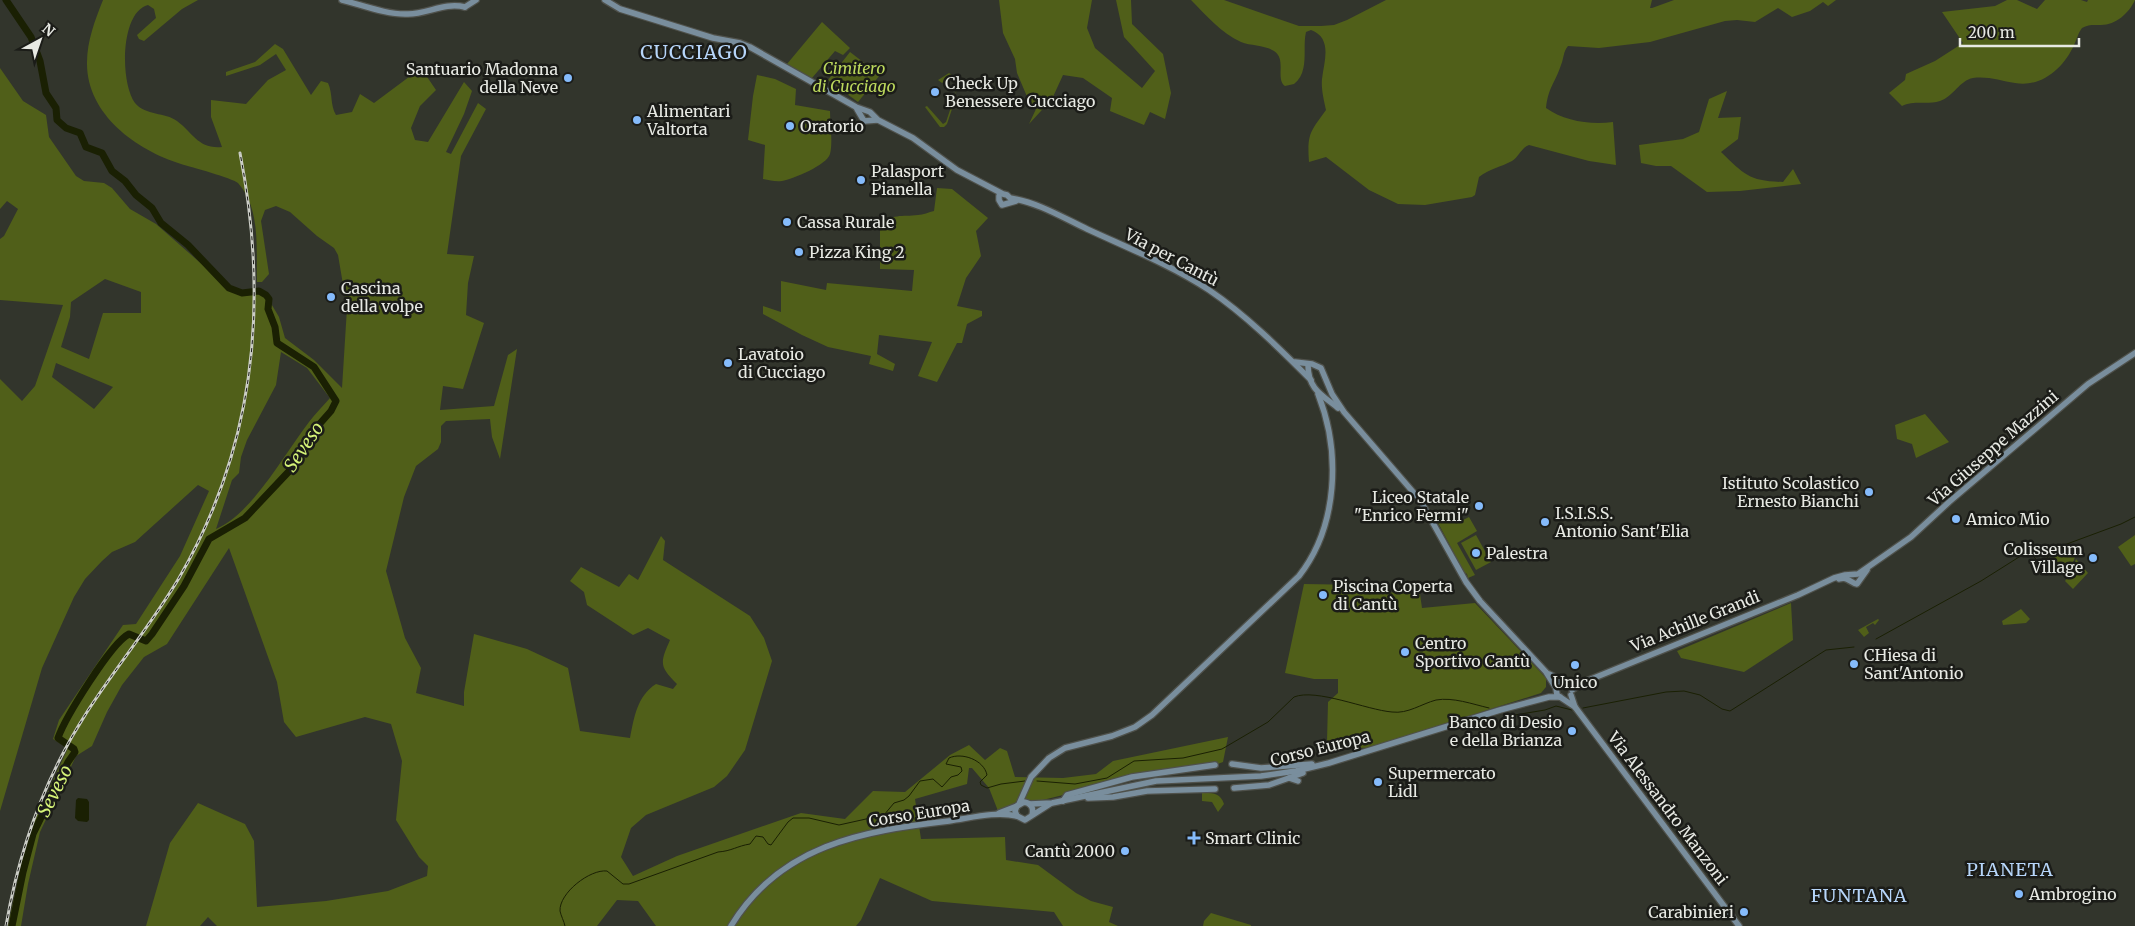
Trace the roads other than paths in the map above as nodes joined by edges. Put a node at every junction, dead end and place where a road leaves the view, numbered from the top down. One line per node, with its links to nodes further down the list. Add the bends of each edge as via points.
1 (342, 0): 5 (main road, via 406,14)
2 (461, 0): 4 (main road, via 461,4); 5 (main road)
3 (605, 0): 6 (main road, via 628,12 740,43)
4 (471, 3): 5 (main road)
5 (451, 5)
6 (863, 113): 7 (main road, via 870,112); 7 (main road, via 864,121)
7 (871, 117): 8 (main road, via 913,138 957,170)
8 (1001, 195): 9 (main road, via 1007,195); 9 (main road, via 999,202 1002,205)
9 (1009, 200): 11 (main road, Via per Cantù, via 1020,200 1041,208 1197,283 1230,306)
10 (2135, 353): 17 (main road, Via Giuseppe Mazzini, via 2088,384 1911,537)
11 (1295, 362): 12 (main road, Via per Cantù); 13 (main road, Via per Cantù)
12 (1308, 365): 13 (main road); 15 (main road, via 1321,368)
13 (1312, 380): 14 (main road)
14 (1318, 394): 15 (main road); 16 (main road)
15 (1329, 398): 16 (main road); 18 (main road, via 1417,496 1450,556 1480,601)
16 (1324, 410): 33 (main road, via 1332,461 1331,494 1320,541 1299,576 1152,715 1136,727 1065,748 1039,767)
17 (1856, 577): 19 (main road, Via Achille Grandi, via 1816,587)
18 (1546, 672): 20 (main road); 21 (main road)
19 (1584, 682): 20 (main road, Via Achille Grandi); 22 (main road, Via Achille Grandi)
20 (1566, 683): 21 (main road, Corso Europa); 22 (main road, Via Alessandro Manzoni)
21 (1556, 689): 23 (main road); 24 (main road, Corso Europa)
22 (1571, 692): 23 (main road, Via Achille Grandi); 25 (main road, Via Alessandro Manzoni)
23 (1562, 698): 24 (main road, Corso Europa); 25 (main road, Via Alessandro Manzoni)
24 (1530, 702): 26 (main road, Corso Europa)
25 (1575, 707): 43 (main road, Via Alessandro Manzoni)
26 (1329, 763): 28 (main road, via 1261,768); 29 (main road); 34 (main road, Corso Europa, via 1249,777 1156,781)
27 (1215, 764): 35 (main road, via 1132,777 1067,795)
28 (1232, 764)
29 (1288, 778): 30 (main road); 31 (main road, via 1269,785)
30 (1298, 781)
31 (1234, 788)
32 (1215, 789): 34 (main road)
33 (1025, 792): 36 (main road); 38 (main road)
34 (1076, 798): 35 (main road, Corso Europa)
35 (1063, 801): 37 (main road, Corso Europa)
36 (1029, 803): 37 (main road, Corso Europa); 38 (main road, Corso Europa); 40 (main road)
37 (1052, 803): 40 (main road, Corso Europa)
38 (1018, 805): 39 (main road, Corso Europa); 41 (main road)
39 (995, 814): 41 (main road, Corso Europa); 42 (main road, Corso Europa, via 897,827 841,841 791,862 762,885)
40 (1032, 815): 41 (main road, Corso Europa, via 1025,820)
41 (1017, 816)
42 (731, 926)
43 (1738, 926)

